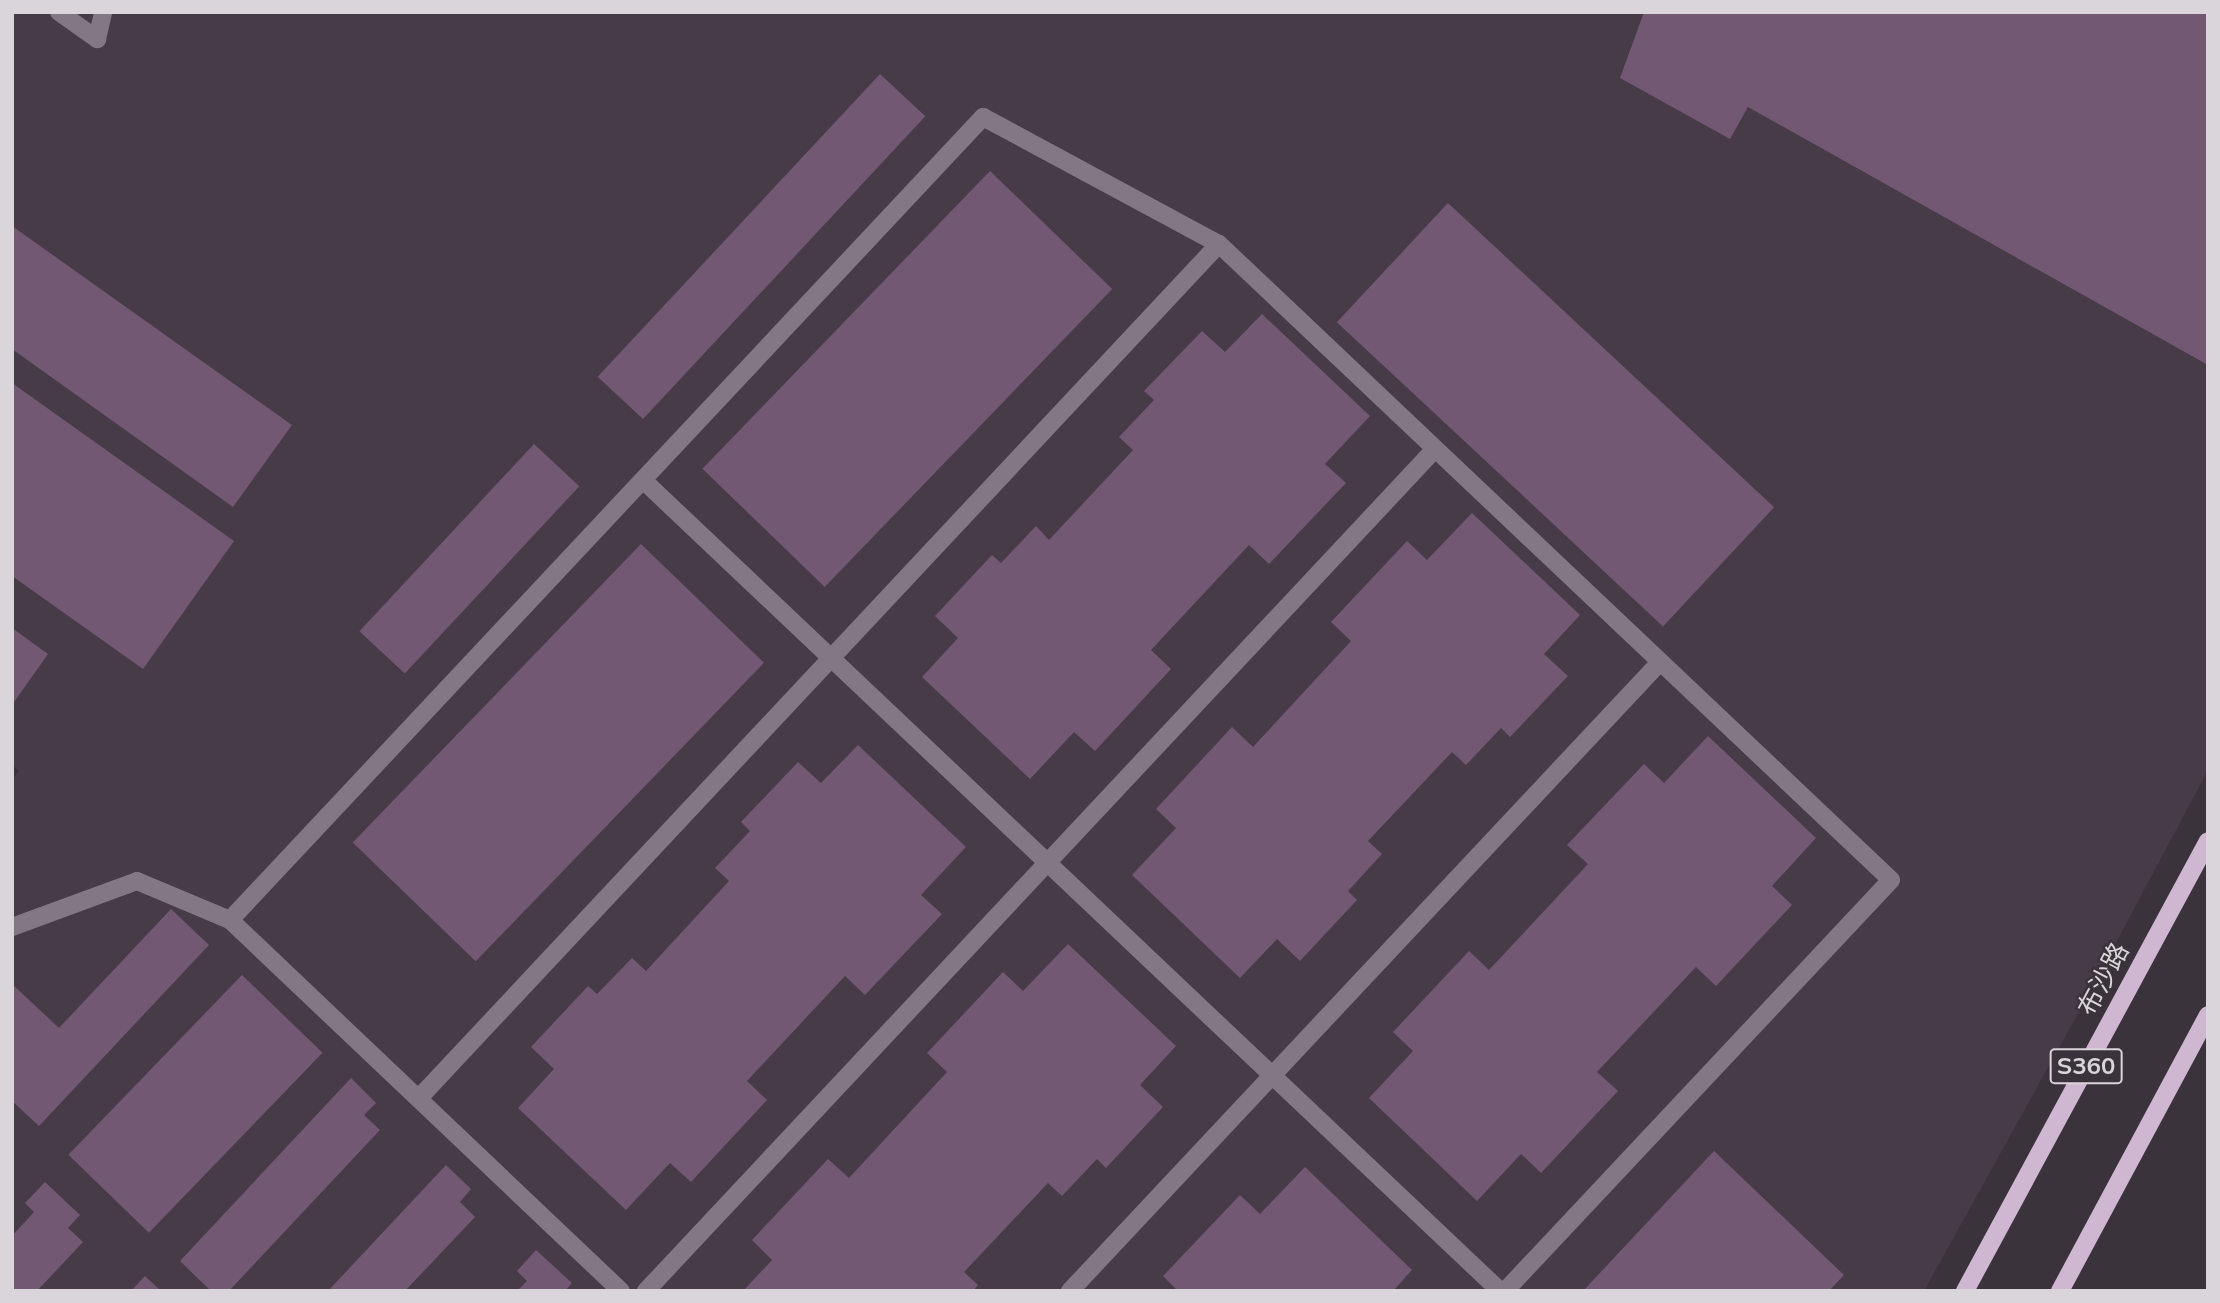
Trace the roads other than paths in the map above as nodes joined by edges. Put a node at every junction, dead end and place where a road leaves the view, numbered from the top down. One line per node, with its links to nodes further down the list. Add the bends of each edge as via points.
1 (59, 12): 2 (street, via 97,39)
2 (103, 12)
3 (1219, 244): 4 (street); 5 (street, via 983,117); 6 (street)
4 (1435, 449): 7 (street); 9 (street)
5 (643, 480): 6 (street); 10 (street)
6 (831, 658): 9 (street); 14 (street)
7 (1660, 662): 13 (street); 18 (street, via 1891,880)
8 (2208, 841): 19 (main road, 布沙路 / S360)
9 (1048, 862): 13 (street); 16 (street)
10 (230, 920): 11 (street, via 137,881); 14 (street)
11 (12, 927)
12 (2208, 1015): 20 (main road)
13 (1272, 1075): 17 (street); 18 (street)
14 (419, 1098): 15 (street)
15 (621, 1291)
16 (646, 1291)
17 (1070, 1291)
18 (1503, 1291)
19 (1965, 1291)
20 (2060, 1291)

